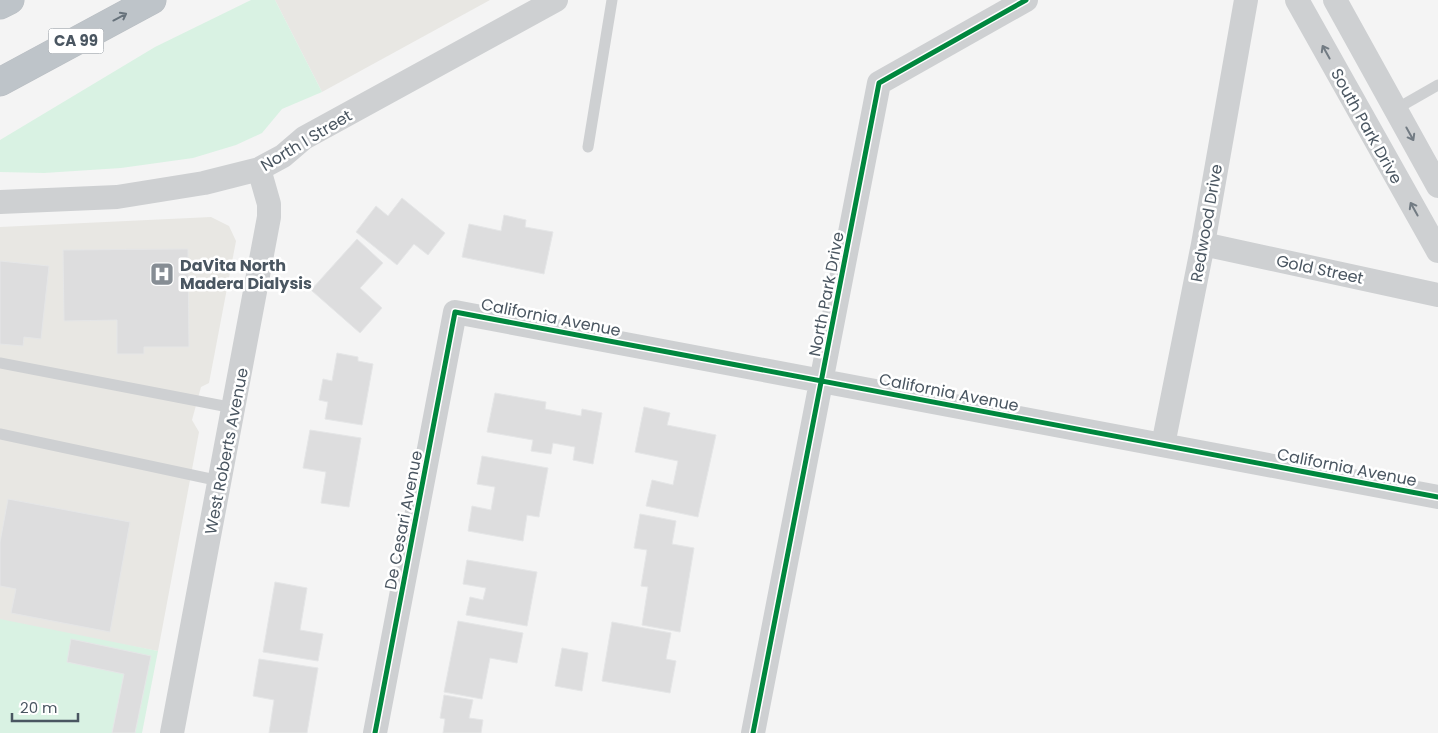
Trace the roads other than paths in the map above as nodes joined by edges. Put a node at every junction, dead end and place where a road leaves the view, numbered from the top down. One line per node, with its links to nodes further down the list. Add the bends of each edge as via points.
1 (10, 0): 9 (highway)
2 (152, 0): 10 (highway, CA 99, one-way to 2)
3 (556, 0): 14 (street, North I Street, via 304,138)
4 (612, 0): 13 (lane)
5 (1026, 0): 22 (street, North Park Drive, via 879,84)
6 (1246, 0): 17 (street, Redwood Drive)
7 (1297, 0): 18 (street, South Park Drive, one-way to 7)
8 (1334, 0): 12 (street, South Park Drive)
9 (0, 5)
10 (0, 82)
11 (1438, 85): 12 (lane)
12 (1396, 110): 15 (street, South Park Drive, one-way to 15)
13 (588, 148)
14 (259, 170): 16 (street, North I Street, via 117,197); 23 (street, West Roberts Avenue, via 269,204 269,217)
15 (1438, 186)
16 (0, 202)
17 (1203, 244): 19 (street, Gold Street); 25 (street, Redwood Drive)
18 (1438, 251)
19 (1438, 295)
20 (455, 312): 22 (street, California Avenue); 29 (street, De Cesari Avenue)
21 (0, 364): 23 (lane)
22 (821, 381): 25 (street, California Avenue); 30 (street, North Park Drive)
23 (234, 408): 26 (street, West Roberts Avenue)
24 (0, 434): 26 (lane)
25 (1163, 445): 27 (street, California Avenue)
26 (220, 481): 28 (street, West Roberts Avenue)
27 (1438, 497)
28 (172, 733)
29 (375, 733)
30 (754, 733)

